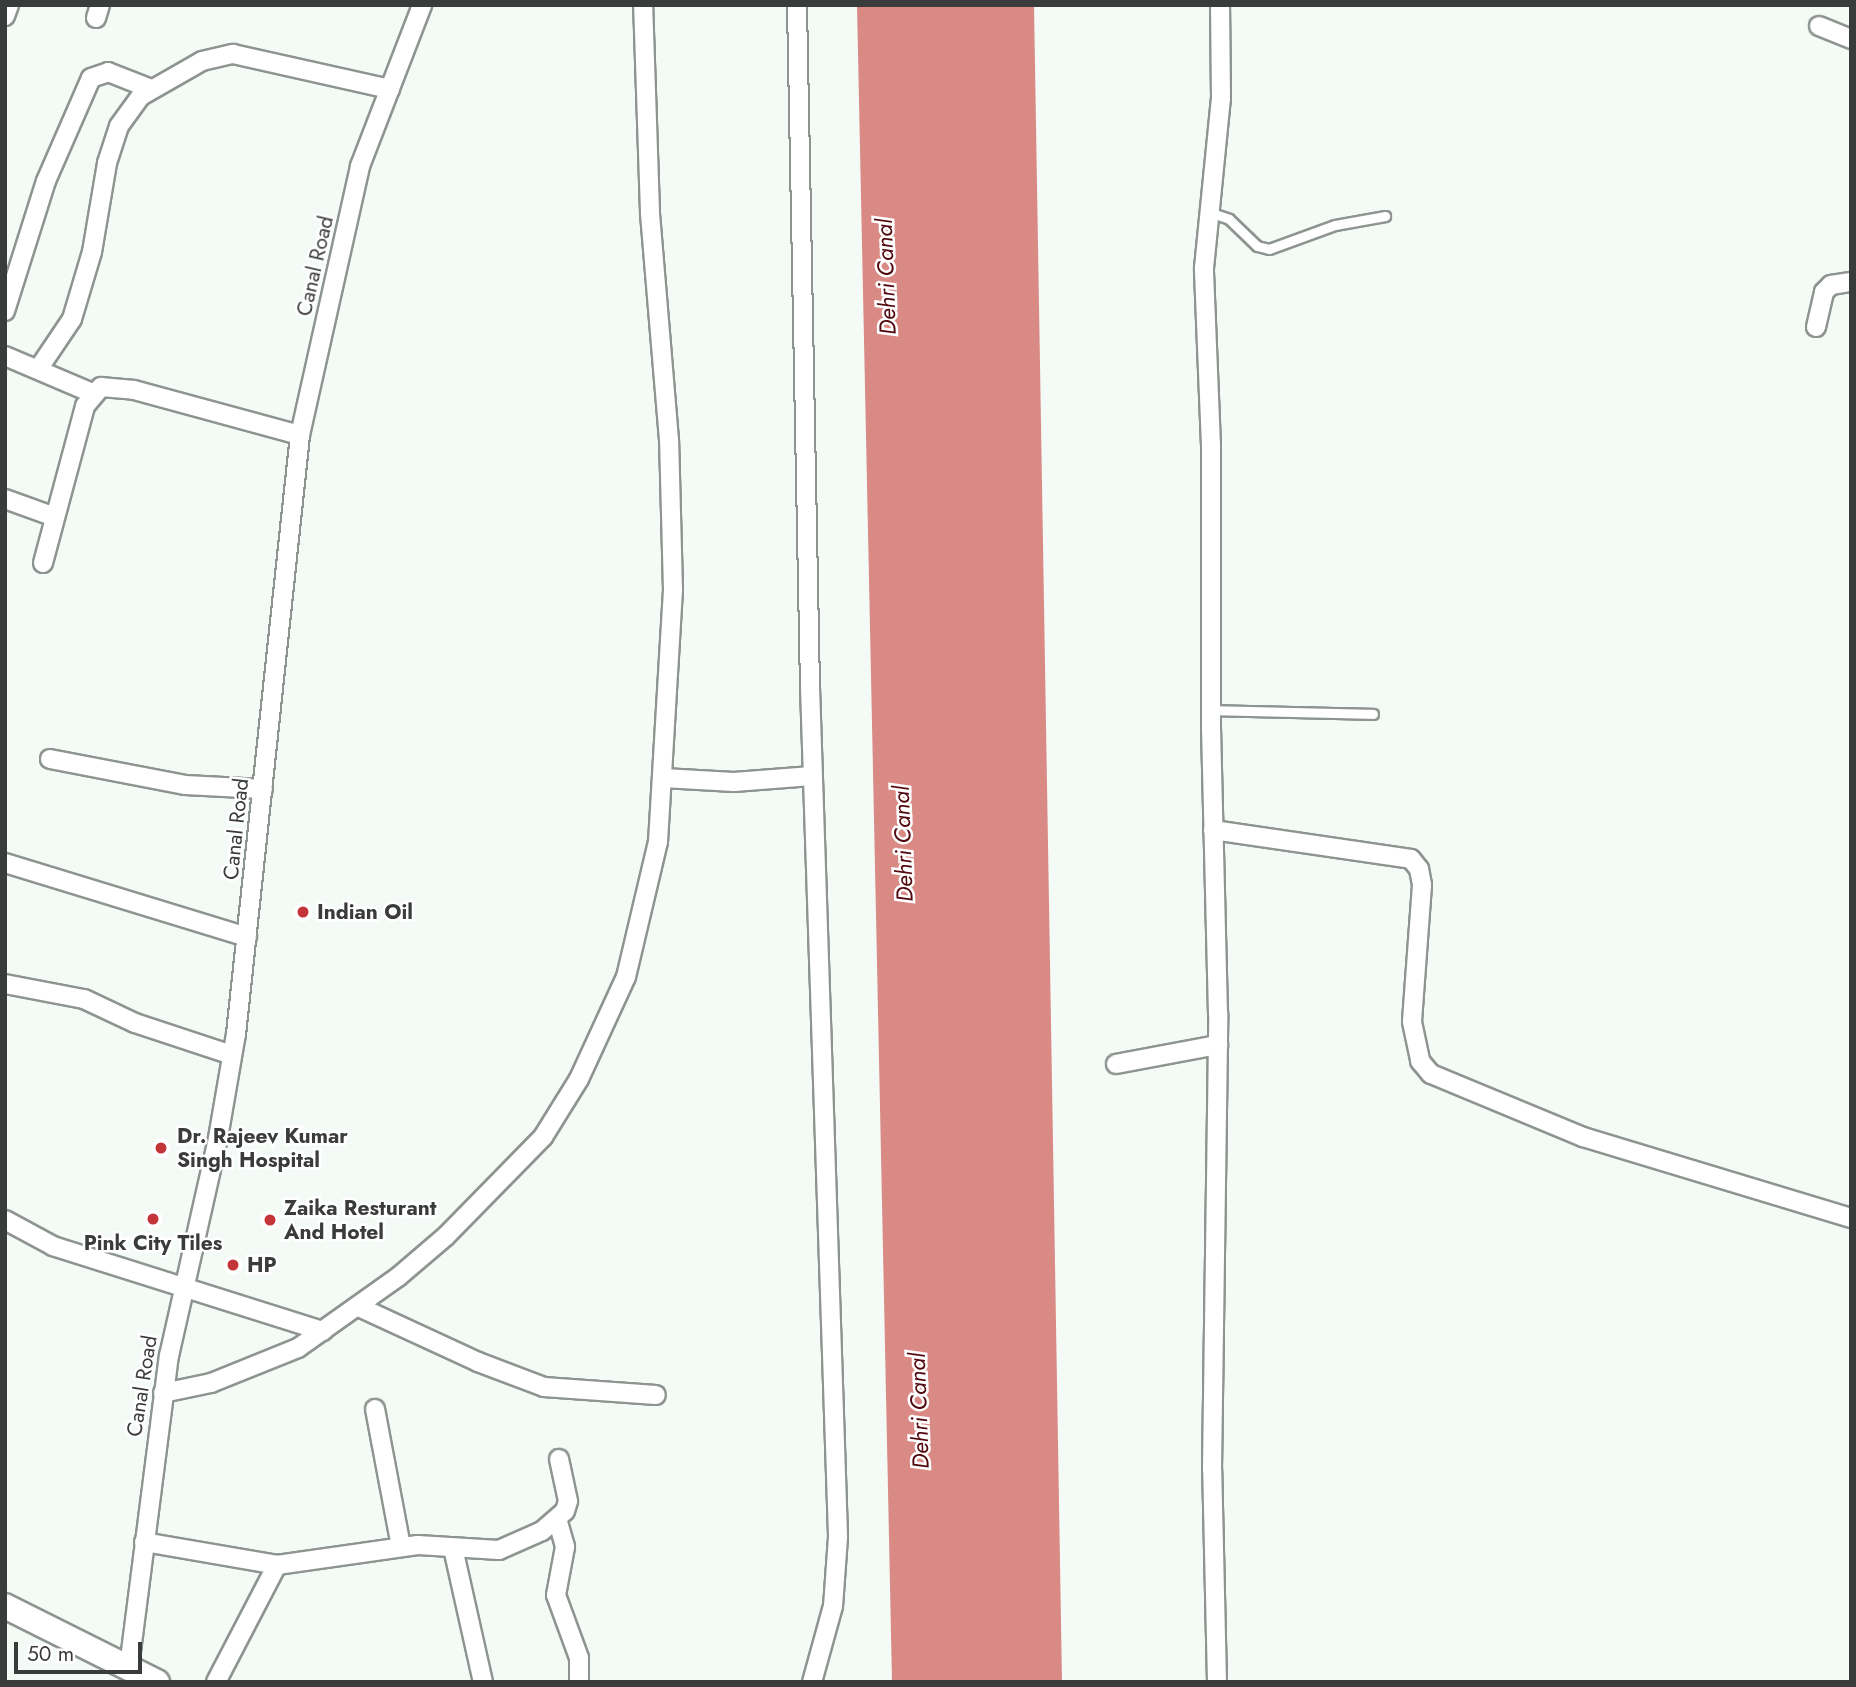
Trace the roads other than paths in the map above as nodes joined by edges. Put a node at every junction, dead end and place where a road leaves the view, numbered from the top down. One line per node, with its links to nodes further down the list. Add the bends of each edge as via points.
1 (9, 5): 6 (street)
2 (422, 5): 10 (street, Canal Road)
3 (643, 5): 27 (street, via 650,212 672,529)
4 (796, 5): 26 (street)
5 (1220, 5): 11 (street, via 1221,98)
6 (5, 16)
7 (1819, 26): 8 (street)
8 (1851, 39)
9 (151, 89): 10 (street, via 202,61 233,54); 14 (street, via 108,72 91,78 46,181); 17 (street, via 128,110 119,126 72,319)
10 (390, 89): 19 (street, Canal Road, via 360,166)
11 (1208, 212): 12 (lane, via 1228,219 1257,246 1269,249 1335,225); 23 (street, via 1204,303 1212,446)
12 (1385, 216)
13 (1851, 282): 15 (street, via 1831,285 1824,292)
14 (5, 311)
15 (1816, 327)
16 (5, 356): 17 (street)
17 (39, 368): 18 (street)
18 (92, 393): 19 (street, via 113,385); 21 (street)
19 (300, 435): 28 (street, Canal Road)
20 (5, 499): 21 (street)
21 (55, 517): 22 (street)
22 (43, 563)
23 (1211, 710): 24 (lane); 29 (street)
24 (1373, 714)
25 (50, 759): 28 (street, via 185,785)
26 (812, 776): 27 (street, via 734,782); 58 (street, via 838,1537 833,1606)
27 (663, 778): 39 (street, via 650,890 629,965 579,1079 543,1137 498,1187)
28 (263, 789): 31 (street, Canal Road)
29 (1213, 830): 33 (street); 36 (street, via 1411,859 1422,885 1412,1022 1420,1061 1431,1074 1583,1137)
30 (5, 863): 31 (street)
31 (247, 937): 34 (street, Canal Road)
32 (5, 984): 34 (street, via 84,999 135,1024)
33 (1218, 1045): 35 (street); 59 (street, via 1212,1469)
34 (232, 1055): 38 (street, Canal Road)
35 (1116, 1064)
36 (1851, 1218)
37 (5, 1220): 38 (street, via 53,1246)
38 (183, 1290): 40 (street); 41 (street, Canal Road)
39 (359, 1307): 40 (street); 42 (street, via 544,1387)
40 (323, 1331): 41 (street, via 260,1366)
41 (163, 1393): 46 (street, Canal Road)
42 (656, 1395)
43 (375, 1409): 47 (street)
44 (559, 1459): 45 (street, via 568,1501)
45 (558, 1522): 48 (street, via 499,1550); 57 (street, via 565,1547 556,1595 579,1658)
46 (144, 1542): 49 (street); 53 (street, Canal Road)
47 (401, 1547): 48 (street); 49 (street)
48 (453, 1548): 56 (street)
49 (277, 1564): 55 (street)
50 (5, 1588): 52 (main road, via 39,1607)
51 (5, 1606): 52 (main road)
52 (79, 1639): 53 (main road)
53 (129, 1667): 54 (main road)
54 (157, 1682)
55 (216, 1682)
56 (483, 1682)
57 (579, 1682)
58 (812, 1682)
59 (1217, 1682)

